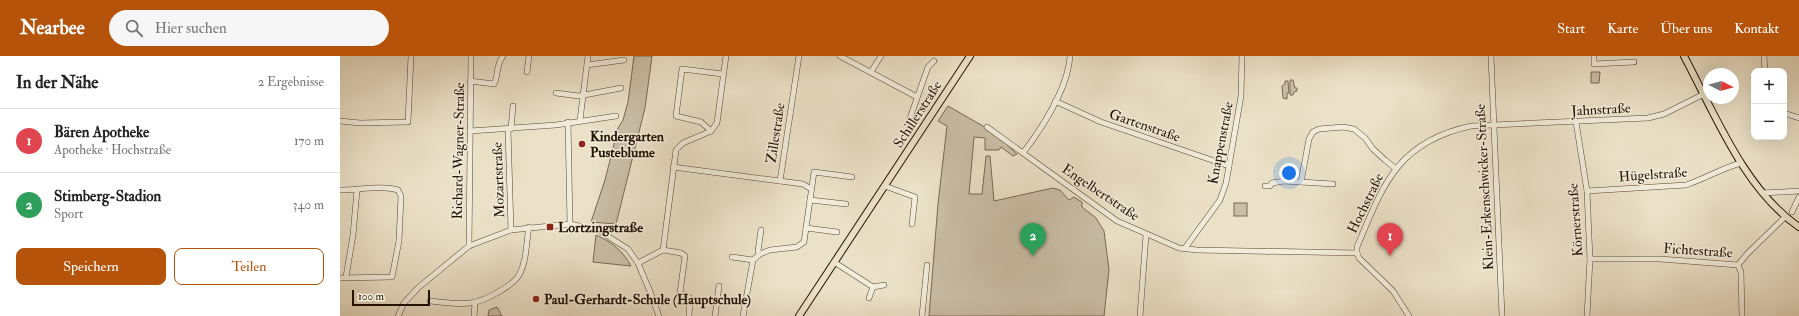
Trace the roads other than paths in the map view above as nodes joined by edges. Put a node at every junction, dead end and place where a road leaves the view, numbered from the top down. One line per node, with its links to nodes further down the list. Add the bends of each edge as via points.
1 (471, 56): 25 (street, Richard-Wagner-Straße)
2 (503, 56): 25 (street, via 498,63 494,84)
3 (529, 56): 22 (street)
4 (586, 56): 20 (street)
5 (726, 56): 24 (street)
6 (799, 56): 54 (street, Zillestraße)
7 (840, 56): 23 (street)
8 (881, 56): 23 (street)
9 (970, 56): 57 (main road, Schillerstraße)
10 (1070, 56): 32 (street, via 1064,81)
11 (1242, 56): 50 (street, Knappenstraße, via 1241,96)
12 (1491, 56): 43 (street, Klein-Erkenschwicker-Straße)
13 (1594, 56): 19 (street, via 1594,64)
14 (1684, 56): 27 (main road)
15 (1764, 56): 21 (street)
16 (411, 57): 39 (street, via 408,122)
17 (624, 60): 20 (street)
18 (934, 61): 31 (street, Schillerstraße, via 928,67)
19 (1634, 62)
20 (587, 65): 29 (street)
21 (1765, 68)
22 (527, 72)
23 (871, 72): 31 (street)
24 (723, 74): 47 (street, via 717,123); 47 (street, via 682,69 676,116 701,122)
25 (470, 81): 46 (street, Richard-Wagner-Straße)
26 (621, 88): 29 (street)
27 (1703, 92)
28 (556, 93): 29 (street, via 579,96)
29 (584, 94): 38 (street)
30 (1703, 94): 42 (street, Jahnstraße, via 1664,114 1648,118)
31 (917, 97): 40 (street, Schillerstraße)
32 (1055, 101): 48 (street); 50 (street, Gartenstraße, via 1101,122)
33 (1709, 104): 49 (main road)
34 (514, 106): 45 (street, Mozartstraße)
35 (1787, 114): 37 (street)
36 (616, 116): 38 (street)
37 (1799, 118)
38 (580, 120): 41 (street)
39 (340, 121)
40 (909, 121)
41 (568, 122): 45 (street); 70 (street)
42 (1576, 122): 43 (street, Jahnstraße); 63 (street, Körnerstraße)
43 (1493, 125): 52 (street, Hochstraße, via 1471,126 1442,133 1422,144); 109 (street, Klein-Erkenschwicker-Straße)
44 (987, 127): 48 (street, Engelbertstraße)
45 (510, 129): 46 (street); 75 (street, Mozartstraße)
46 (470, 131): 79 (street, Richard-Wagner-Straße)
47 (711, 131): 51 (street, via 683,143 676,150)
48 (1023, 153): 78 (street, Engelbertstraße, via 1111,217)
49 (1740, 163): 63 (street, Hügelstraße, via 1686,185); 64 (main road)
50 (1229, 166): 80 (street, Knappenstraße, via 1220,200)
51 (673, 167): 54 (street); 81 (street)
52 (1396, 169): 55 (street, via 1354,129 1319,129 1313,132 1309,139); 82 (street, Hochstraße, via 1383,187)
53 (852, 177): 59 (street, via 814,172)
54 (780, 182): 59 (street, Zillestraße, via 803,184)
55 (1301, 182): 56 (street); 58 (street, via 1284,181)
56 (1333, 184)
57 (885, 186): 71 (street, via 915,197); 87 (main road, Schillerstraße)
58 (1265, 186)
59 (811, 189): 66 (street)
60 (340, 190): 61 (street)
61 (357, 190): 91 (street); 91 (street, via 388,187 398,190 401,196 398,242 392,277)
62 (1799, 190): 64 (street)
63 (1587, 191): 85 (street, Körnerstraße)
64 (1764, 193): 69 (main road)
65 (1799, 198): 68 (street)
66 (810, 200): 67 (street); 73 (street)
67 (846, 204)
68 (1792, 212)
69 (1784, 217): 74 (main road); 90 (street, Fichtestraße, via 1746,254)
70 (570, 224): 72 (street); 88 (street, via 603,233 628,249)
71 (912, 224)
72 (528, 227): 75 (street); 98 (street, via 524,261 519,276 509,286)
73 (806, 228): 77 (street); 83 (street, via 804,242 797,247 770,250)
74 (1799, 228)
75 (511, 230): 79 (street)
76 (761, 230): 83 (street, via 758,251)
77 (838, 232)
78 (1146, 235): 80 (street, Engelbertstraße); 107 (street)
79 (469, 246): 99 (street, via 419,287 404,303)
80 (1185, 248): 82 (street, Engelbertstraße)
81 (663, 250): 88 (street); 102 (street, via 685,256 680,293 690,298)
82 (1357, 253): 108 (street, Hochstraße, via 1393,291)
83 (760, 254): 86 (street)
84 (732, 257): 86 (street)
85 (1590, 259): 90 (street, Fichtestraße, via 1660,259); 110 (street, Körnerstraße)
86 (753, 260): 104 (street)
87 (834, 262): 95 (street); 105 (main road, Schillerstraße)
88 (638, 263): 101 (street)
89 (927, 265): 106 (street)
90 (1738, 266): 111 (street, via 1741,272)
91 (346, 277): 92 (street)
92 (340, 278)
93 (884, 285): 95 (street)
94 (719, 286): 103 (street)
95 (874, 287): 96 (street)
96 (869, 298)
97 (430, 301): 98 (street)
98 (475, 304): 100 (street)
99 (398, 316)
100 (474, 316)
101 (658, 316)
102 (688, 316)
103 (715, 316)
104 (744, 316)
105 (799, 316)
106 (922, 316)
107 (1140, 316)
108 (1409, 316)
109 (1502, 316)
110 (1587, 316)
111 (1742, 316)

